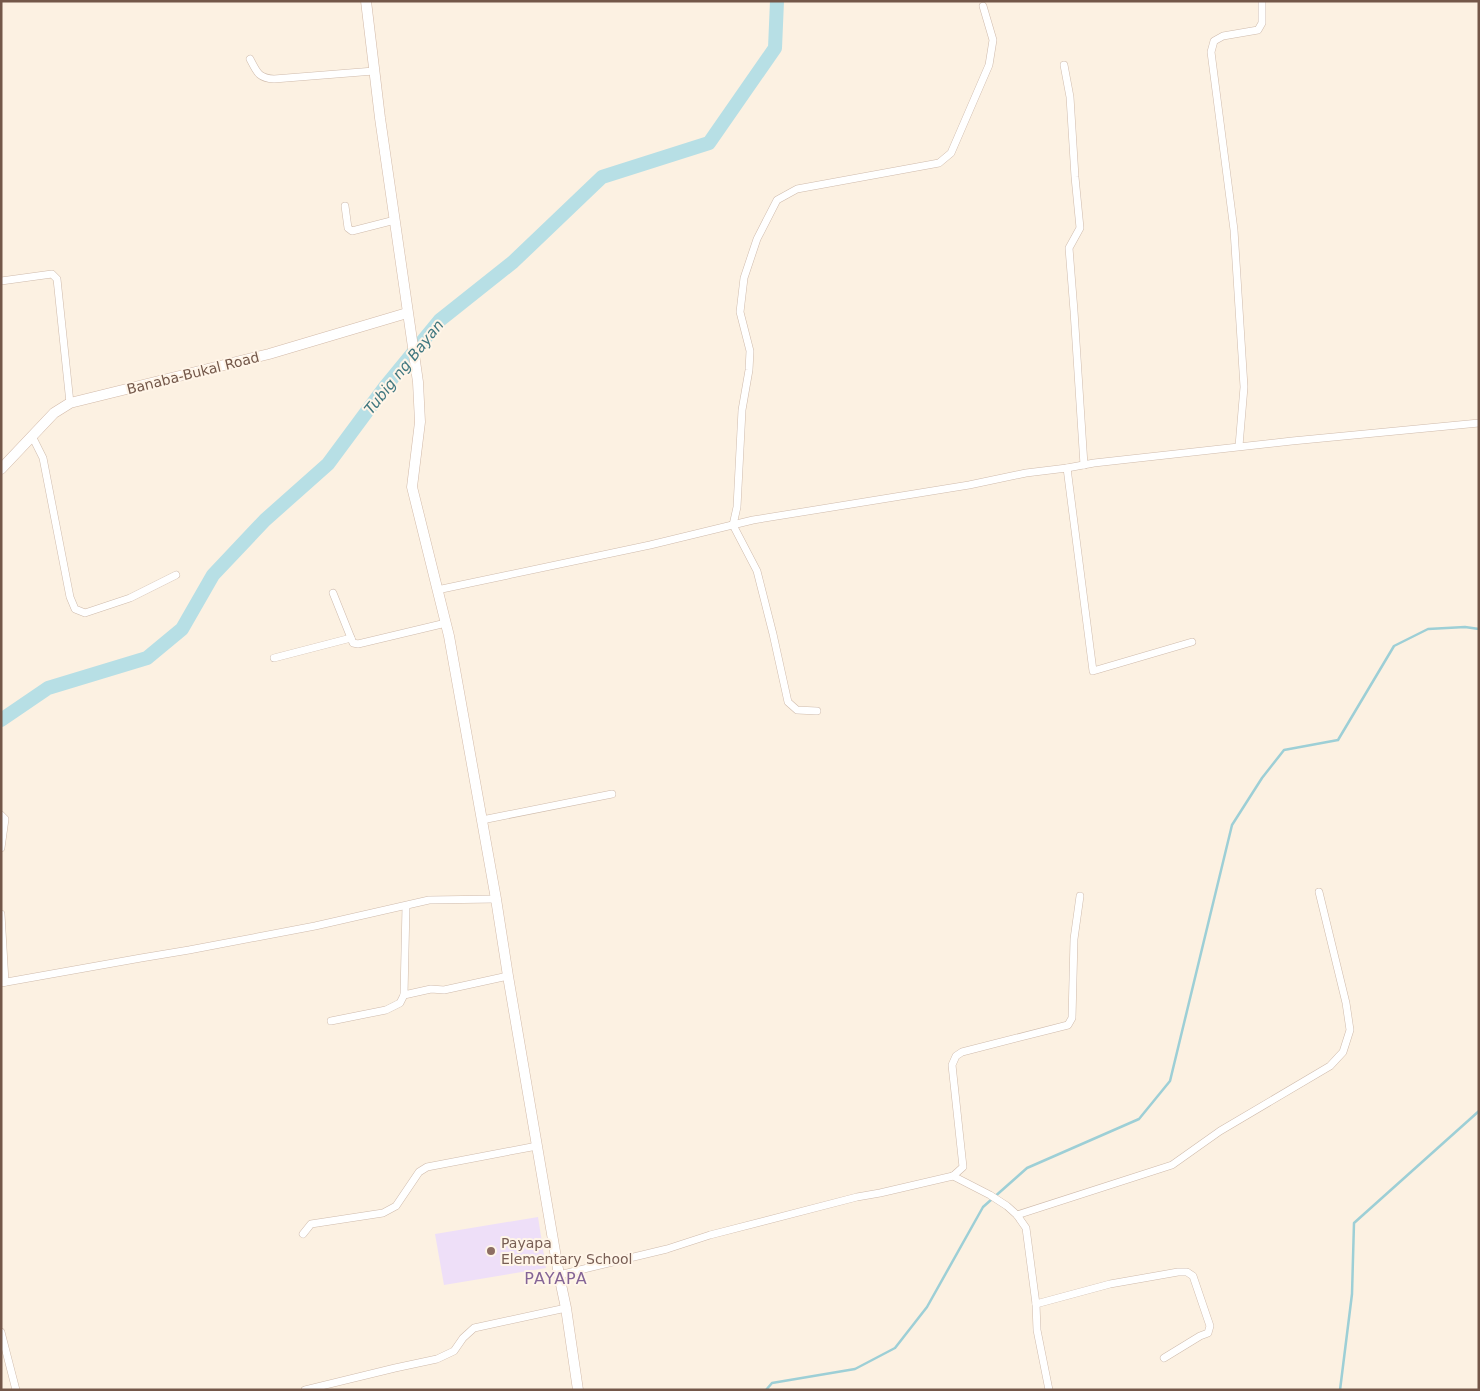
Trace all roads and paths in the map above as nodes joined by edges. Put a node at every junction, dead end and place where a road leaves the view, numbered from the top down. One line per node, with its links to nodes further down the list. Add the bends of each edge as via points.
1 (366, 1): 6 (main road)
2 (1262, 1): 14 (street, via 1262,23 1258,30 1223,36 1214,42 1211,52 1234,230 1244,387)
3 (983, 6): 18 (street, via 993,40 989,66 951,153 940,163 797,189 777,200 757,239 744,278 740,312 750,351)
4 (250, 59): 6 (street, via 258,74 265,79)
5 (1064, 65): 15 (street, via 1070,97 1080,228 1069,248)
6 (374, 71): 8 (main road)
7 (345, 206): 8 (street, via 348,228 352,231)
8 (395, 220): 10 (main road)
9 (1, 281): 11 (street, via 52,274 57,279)
10 (408, 313): 11 (main road, Banaba-Bukal Road, via 269,354); 20 (main road, via 420,422 412,487)
11 (70, 403): 13 (main road, Banaba-Bukal Road, via 54,412)
12 (1479, 423): 14 (street)
13 (32, 436): 17 (main road, Banaba-Bukal Road); 19 (street, via 43,458 75,609 85,613 130,598)
14 (1239, 446): 15 (street)
15 (1084, 465): 16 (street)
16 (1067, 468): 18 (street); 24 (street, via 1093,671)
17 (1, 469)
18 (733, 525): 20 (street); 26 (street, via 757,571 788,702 797,710)
19 (176, 575)
20 (437, 590): 22 (main road)
21 (333, 593): 23 (street)
22 (446, 623): 23 (street, via 358,644 352,643); 29 (main road)
23 (351, 638): 25 (street)
24 (1192, 642)
25 (274, 658)
26 (817, 711)
27 (612, 794): 29 (street)
28 (1, 814): 30 (street, via 5,819)
29 (482, 820): 33 (main road)
30 (1, 848)
31 (1319, 892): 42 (street, via 1350,1030 1343,1052 1330,1066 1220,1130 1172,1165)
32 (1080, 896): 41 (street, via 1074,939 1072,1018 1068,1025 956,1056 952,1065 963,1168)
33 (496, 899): 34 (street, via 428,900); 36 (main road)
34 (406, 906): 37 (street, via 315,926); 38 (street)
35 (1, 914): 37 (street)
36 (508, 976): 38 (street); 40 (main road)
37 (3, 983)
38 (404, 995): 39 (street, via 400,1003 386,1010)
39 (331, 1021)
40 (537, 1146): 43 (street, via 427,1167 419,1172 396,1206 383,1213 311,1224); 44 (main road)
41 (953, 1176): 42 (street); 44 (street, via 857,1197)
42 (1017, 1215): 45 (street, via 1026,1228)
43 (303, 1234)
44 (559, 1275): 46 (main road)
45 (1036, 1304): 48 (street, via 1110,1284 1187,1272 1193,1276 1210,1326 1208,1332); 52 (street, via 1037,1330)
46 (566, 1308): 50 (street, via 474,1328 454,1351 437,1359); 51 (main road)
47 (1, 1332): 49 (street)
48 (1164, 1358)
49 (16, 1390)
50 (305, 1390)
51 (578, 1390)
52 (1050, 1390)

